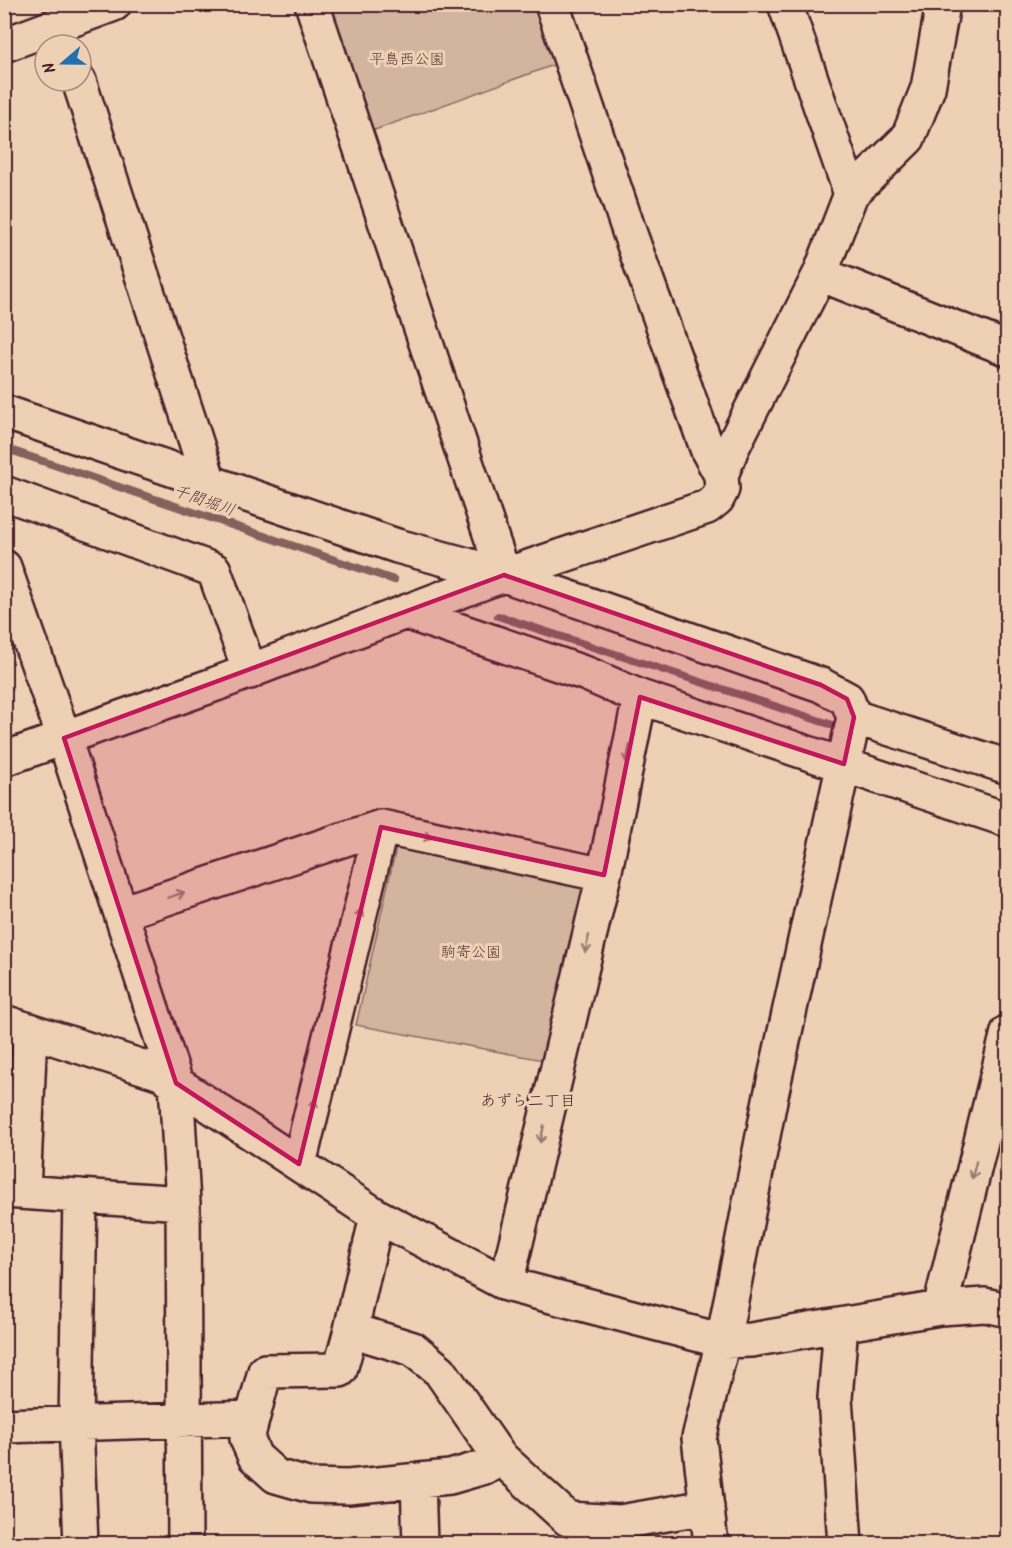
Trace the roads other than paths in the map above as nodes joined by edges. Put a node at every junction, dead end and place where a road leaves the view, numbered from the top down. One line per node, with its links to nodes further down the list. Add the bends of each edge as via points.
1 (114, 4): 6 (street)
2 (312, 4): 17 (street)
3 (552, 4): 13 (street, via 630,234 708,451)
4 (785, 4): 9 (street)
5 (943, 4): 9 (street, via 928,88 908,138)
6 (60, 24): 7 (street)
7 (4, 45)
8 (83, 93): 14 (street)
9 (851, 194): 10 (street)
10 (820, 274): 11 (street); 13 (street)
11 (1008, 349)
12 (4, 412): 14 (street)
13 (721, 475): 17 (street, via 722,489 707,507)
14 (209, 482): 17 (street, via 397,546)
15 (4, 493): 19 (street, via 214,570)
16 (4, 567): 21 (street)
17 (504, 575): 18 (street); 22 (street, via 821,685 847,699)
18 (416, 608): 19 (street); 20 (street)
19 (250, 672): 21 (street)
20 (640, 696): 22 (street); 27 (street, one-way to 27)
21 (64, 738): 23 (street); 28 (street)
22 (850, 739): 24 (street); 25 (street); 43 (street, via 770,1100)
23 (4, 759)
24 (1008, 767)
25 (1008, 820)
26 (381, 827): 27 (street, one-way to 27); 28 (street, one-way to 26); 33 (street, one-way to 26)
27 (604, 875): 38 (street, one-way to 38)
28 (121, 913): 31 (street)
29 (17, 1026): 31 (street, via 161,1073); 34 (street)
30 (1008, 1032): 32 (street)
31 (176, 1083): 33 (street); 36 (street)
32 (995, 1135): 39 (street, one-way to 39)
33 (299, 1164): 37 (street)
34 (14, 1191): 35 (street)
35 (80, 1196): 36 (street); 46 (street)
36 (183, 1203): 45 (street)
37 (377, 1215): 38 (street); 42 (street)
38 (506, 1284): 43 (street)
39 (940, 1308): 40 (street, via 985,1305); 41 (street)
40 (1008, 1310)
41 (841, 1325): 43 (street); 55 (street, via 835,1398)
42 (351, 1330): 44 (street, via 340,1370 265,1371); 48 (street, via 413,1349 440,1371)
43 (723, 1341): 50 (street, via 699,1438)
44 (252, 1418): 45 (street); 49 (street, via 247,1439 255,1457 276,1476 311,1486 348,1487)
45 (183, 1419): 46 (street); 52 (street)
46 (76, 1423): 47 (street); 51 (street)
47 (4, 1426)
48 (499, 1456): 49 (street, via 489,1466 450,1477); 50 (street, via 567,1520 621,1522)
49 (418, 1480): 53 (street)
50 (707, 1507): 54 (street)
51 (81, 1544)
52 (185, 1544)
53 (420, 1544)
54 (711, 1544)
55 (845, 1544)

